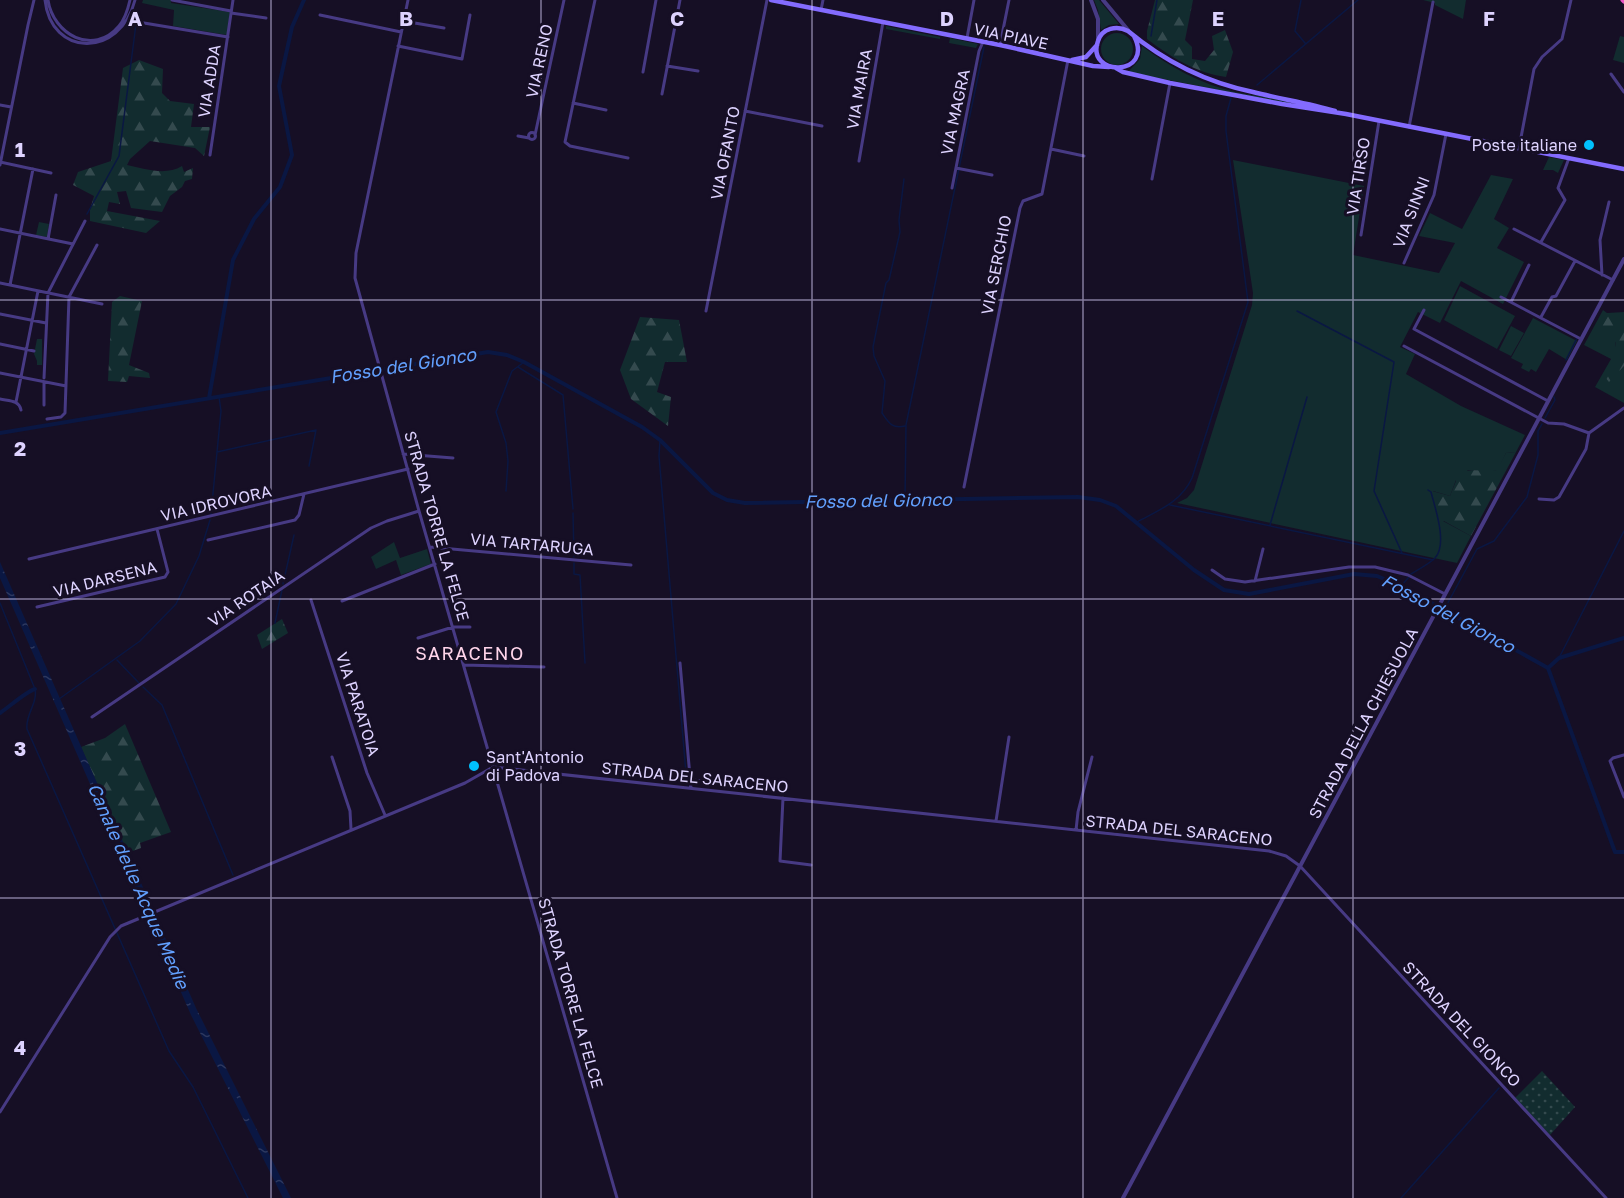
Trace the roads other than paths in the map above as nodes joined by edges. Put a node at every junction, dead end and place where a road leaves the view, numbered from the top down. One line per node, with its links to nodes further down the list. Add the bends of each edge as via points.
1 (33, 0): 48 (street)
2 (46, 0): 3 (street, via 61,28 74,37 88,39 104,37 117,28)
3 (132, 0)
4 (172, 0): 20 (street)
5 (233, 0): 20 (street, VIA ADDA)
6 (408, 0): 24 (street, STRADA TORRE LA FELCE)
7 (564, 0): 54 (street, VIA RENO)
8 (595, 0): 46 (street)
9 (656, 0): 41 (street)
10 (680, 0): 38 (street)
11 (769, 0): 19 (main road, VIA PIAVE); 50 (street, VIA OFANTO)
12 (823, 0): 19 (street)
13 (974, 0): 32 (street)
14 (1009, 0): 35 (street)
15 (1091, 0): 34 (street, via 1098,19)
16 (1103, 0): 28 (street)
17 (1571, 0): 59 (street, via 1562,39 1533,71)
18 (1433, 2): 55 (street)
19 (821, 10): 26 (main road, VIA PIAVE)
20 (231, 12): 23 (street); 31 (street, VIA ADDA)
21 (320, 15): 29 (street)
22 (470, 15): 36 (street, via 462,59)
23 (266, 18)
24 (403, 21): 27 (street); 29 (street, STRADA TORRE LA FELCE)
25 (138, 22): 31 (street)
26 (883, 22): 32 (main road, VIA PIAVE); 65 (street, VIA MAIRA)
27 (444, 28)
28 (1128, 31): 30 (main road); 34 (main road, via 1110,28)
29 (401, 32): 36 (street, STRADA TORRE LA FELCE)
30 (1134, 36): 39 (main road, via 1137,55 1128,65); 51 (main road, VIA PIAVE, via 1168,61 1212,81)
31 (228, 37): 61 (street, VIA ADDA)
32 (967, 38): 33 (main road, VIA PIAVE)
33 (983, 42): 35 (main road, VIA PIAVE); 67 (street, VIA MAGRA)
34 (1097, 43): 37 (main road, VIA PIAVE, via 1083,58); 39 (main road, via 1098,56)
35 (1000, 45): 37 (main road, VIA PIAVE)
36 (398, 46): 123 (street, STRADA TORRE LA FELCE, via 354,265 357,291)
37 (1068, 60): 39 (main road, VIA PIAVE); 60 (street, VIA SERCHIO)
38 (668, 66): 40 (street); 45 (street)
39 (1113, 68): 43 (main road, VIA PIAVE)
40 (698, 71)
41 (643, 72)
42 (1611, 74): 44 (street)
43 (1170, 82): 51 (main road, VIA PIAVE); 72 (street)
44 (1624, 92)
45 (662, 94)
46 (573, 103): 49 (street); 63 (street, via 567,144)
47 (0, 105): 48 (street)
48 (11, 108): 66 (street)
49 (606, 110)
50 (745, 111): 53 (street); 100 (street, VIA OFANTO)
51 (1346, 114): 52 (main road, VIA PIAVE)
52 (1379, 121): 55 (main road, VIA PIAVE); 80 (street, VIA TIRSO)
53 (822, 126)
54 (536, 127): 57 (street, VIA RENO); 57 (street, VIA RENO, via 534,139)
55 (1409, 127): 56 (main road, VIA PIAVE)
56 (1446, 134): 59 (main road, VIA PIAVE); 87 (street, VIA SINNI, via 1434,195)
57 (530, 135): 58 (street)
58 (520, 136)
59 (1519, 148): 64 (main road, VIA PIAVE)
60 (1051, 149): 62 (street); 126 (street, VIA SERCHIO, via 1042,194 1023,201 1020,208)
61 (210, 155)
62 (1084, 156)
63 (628, 158)
64 (1569, 158): 69 (main road, VIA PIAVE); 82 (street, via 1558,188 1564,200)
65 (859, 161)
66 (0, 163): 68 (street)
67 (956, 168): 71 (street); 73 (street, VIA MAGRA)
68 (33, 169): 70 (street); 79 (street)
69 (1624, 169)
70 (51, 173)
71 (993, 175)
72 (1152, 179)
73 (952, 188)
74 (56, 195): 81 (street)
75 (1609, 202): 89 (street, via 1600,240)
76 (85, 221): 83 (street)
77 (0, 229): 79 (street)
78 (1514, 229): 82 (street)
79 (21, 233): 81 (street); 92 (street)
80 (1361, 235)
81 (48, 239): 83 (street)
82 (1541, 243): 86 (street)
83 (73, 244): 94 (street)
84 (97, 245): 95 (street)
85 (1624, 259): 90 (street, STRADA DELLA CHIESUOLA)
86 (1575, 261): 89 (street); 102 (street)
87 (1404, 263)
88 (1529, 265): 97 (street)
89 (1602, 275): 90 (street)
90 (1613, 280): 105 (street, STRADA DELLA CHIESUOLA)
91 (0, 283): 92 (street)
92 (10, 285): 93 (street)
93 (38, 291): 94 (street); 103 (street)
94 (48, 293): 95 (street); 104 (street)
95 (69, 297): 98 (street); 113 (street)
96 (1501, 297): 97 (street)
97 (1511, 302): 102 (street)
98 (102, 304)
99 (1424, 309): 115 (street, via 1414,329)
100 (706, 311)
101 (0, 314): 103 (street)
102 (1540, 318): 105 (street)
103 (32, 320): 104 (street); 108 (street)
104 (46, 323): 112 (street)
105 (1581, 339): 115 (street, STRADA DELLA CHIESUOLA)
106 (0, 344): 108 (street)
107 (1404, 346): 121 (street)
108 (26, 349): 109 (street); 111 (street)
109 (34, 351)
110 (0, 373): 111 (street)
111 (21, 377): 112 (street); 116 (street)
112 (44, 380): 113 (street); 117 (street)
113 (67, 387): 120 (street, via 65,414)
114 (0, 399): 116 (street)
115 (1548, 401): 121 (street, STRADA DELLA CHIESUOLA)
116 (16, 402): 119 (street)
117 (44, 405)
118 (1624, 408): 122 (street)
119 (21, 410)
120 (46, 419)
121 (1539, 419): 122 (street); 139 (street, STRADA DELLA CHIESUOLA)
122 (1589, 433): 128 (street, via 1587,447 1559,497)
123 (403, 454): 124 (street); 125 (street, STRADA TORRE LA FELCE)
124 (453, 458)
125 (408, 470): 127 (street, VIA IDROVORA); 129 (street, STRADA TORRE LA FELCE)
126 (964, 488)
127 (304, 494): 130 (street, VIA IDROVORA); 131 (street, via 295,520)
128 (1539, 499)
129 (419, 511): 132 (street, STRADA TORRE LA FELCE); 149 (street, VIA ROTAIA, via 371,528)
130 (158, 529): 134 (street, VIA IDROVORA); 142 (street, VIA DARSENA, via 168,572 165,577)
131 (208, 540)
132 (430, 547): 135 (street, STRADA TORRE LA FELCE); 136 (street, VIA TARTARUGA)
133 (1263, 549): 138 (street)
134 (29, 559)
135 (435, 564): 141 (street); 143 (street, STRADA TORRE LA FELCE)
136 (631, 565)
137 (1212, 570): 138 (street, via 1230,581)
138 (1255, 581): 139 (street, via 1371,567 1408,575)
139 (1445, 594): 165 (street, STRADA DELLA CHIESUOLA)
140 (311, 600): 160 (street, VIA PARATOIA)
141 (342, 601)
142 (37, 608)
143 (453, 627): 144 (street); 145 (street); 147 (street, STRADA TORRE LA FELCE)
144 (470, 627)
145 (418, 638)
146 (680, 663): 155 (street)
147 (464, 665): 148 (street); 154 (street, STRADA TORRE LA FELCE)
148 (544, 667)
149 (92, 717)
150 (1009, 737): 161 (street)
151 (1624, 755): 158 (street, via 1610,761)
152 (332, 757): 162 (street, via 349,809)
153 (1092, 757): 163 (street)
154 (493, 767): 157 (street, STRADA DEL SARACENO); 160 (street, via 465,783); 167 (street, STRADA TORRE LA FELCE)
155 (691, 780): 156 (street); 157 (street)
156 (717, 782)
157 (691, 789): 159 (street, STRADA DEL SARACENO)
158 (1624, 797)
159 (783, 798): 161 (street, STRADA DEL SARACENO); 164 (street, via 779,860)
160 (385, 815): 162 (street)
161 (996, 821): 163 (street, STRADA DEL SARACENO)
162 (351, 829): 166 (street, via 113,932)
163 (1076, 830): 165 (street, STRADA DEL SARACENO, via 1273,852)
164 (811, 865)
165 (1300, 866): 168 (street, STRADA DELLA CHIESUOLA); 169 (street, STRADA DEL GIONCO)
166 (0, 1112)
167 (617, 1198)
168 (1123, 1198)
169 (1606, 1198)

